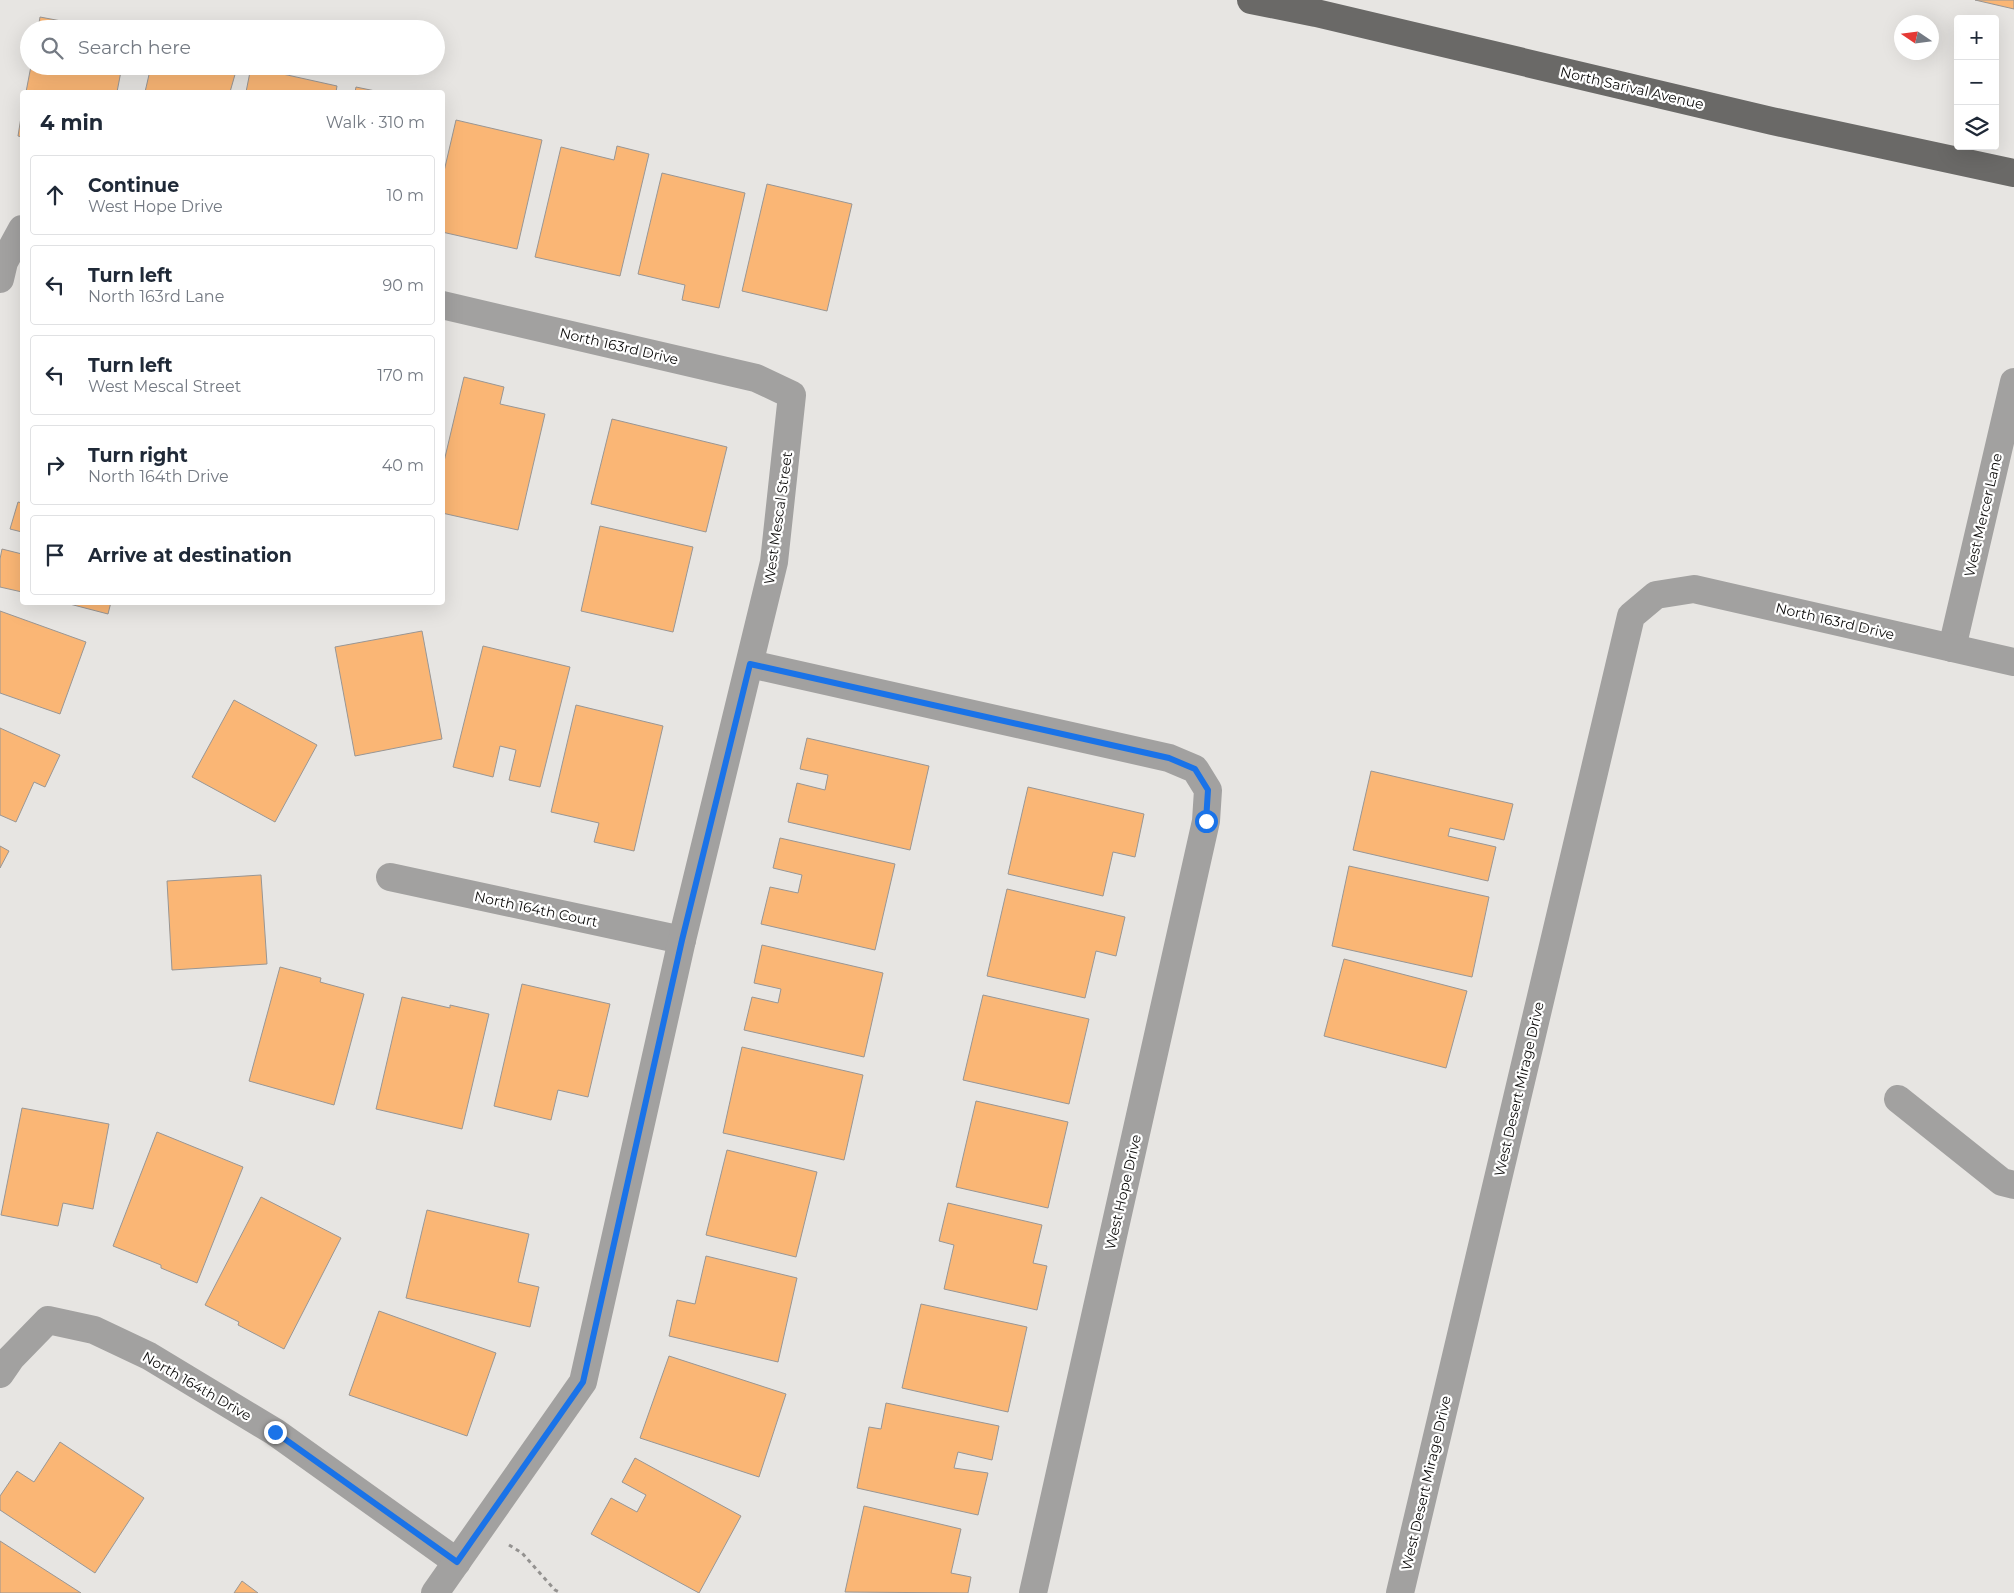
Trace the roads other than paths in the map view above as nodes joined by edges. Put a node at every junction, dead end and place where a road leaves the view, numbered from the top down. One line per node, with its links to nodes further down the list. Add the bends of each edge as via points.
1 (1251, 0): 2 (main road, North Sarival Avenue, via 1772,121)
2 (2014, 173)
3 (20, 233): 4 (street, via 4,262)
4 (0, 279)
5 (445, 305): 7 (street, North 163rd Drive, via 756,378)
6 (2014, 382): 9 (street, West Mercer Lane)
7 (792, 395): 11 (street, West Mescal Street, via 774,562)
8 (1656, 595): 9 (street, North 163rd Drive, via 1694,589); 20 (street, West Desert Mirage Drive, via 1631,616)
9 (1952, 648): 10 (street, North 163rd Drive)
10 (2014, 662)
11 (750, 664): 13 (street, West Mescal Street); 19 (street, West Hope Drive, via 1169,758 1195,769 1208,790 1204,831)
12 (390, 877): 13 (street, North 164th Court)
13 (682, 940): 17 (street, West Mescal Street, via 583,1382)
14 (1898, 1099): 15 (street, via 2002,1182)
15 (2014, 1185)
16 (0, 1374): 17 (street, North 164th Drive, via 48,1320 94,1330 149,1356 275,1432)
17 (457, 1562): 18 (street, West Mescal Street)
18 (435, 1593)
19 (1033, 1593)
20 (1400, 1593)

